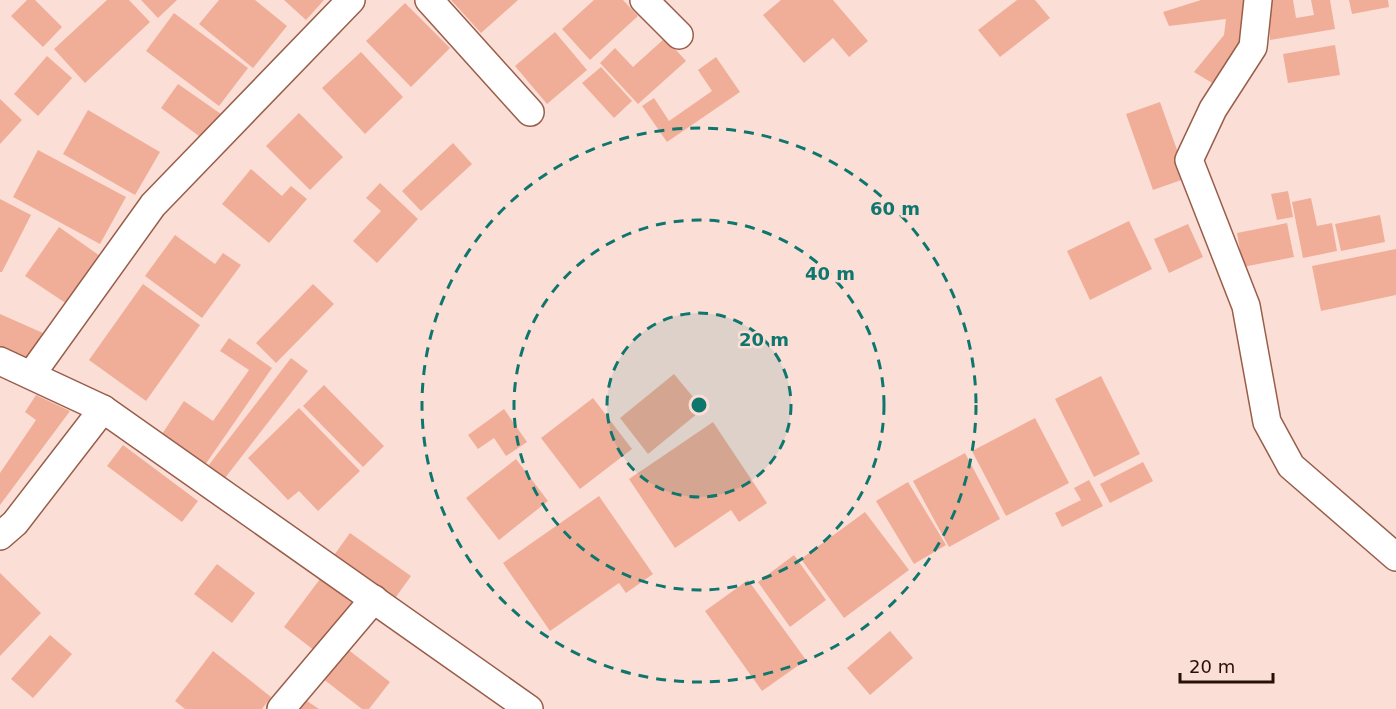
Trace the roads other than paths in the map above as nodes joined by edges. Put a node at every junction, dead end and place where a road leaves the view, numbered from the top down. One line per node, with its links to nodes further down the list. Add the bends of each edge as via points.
1 (351, 0): 8 (street, via 153,205)
2 (429, 0): 6 (street)
3 (644, 0): 5 (street)
4 (1258, 0): 11 (street, via 1253,47 1213,109 1188,160 1246,306 1267,422 1291,466)
5 (679, 35)
6 (530, 112)
7 (0, 361): 8 (street)
8 (31, 375): 9 (street)
9 (103, 409): 10 (street, via 15,523); 12 (street)
10 (0, 536)
11 (1396, 557)
12 (374, 600): 13 (street); 14 (street)
13 (282, 709)
14 (529, 709)

